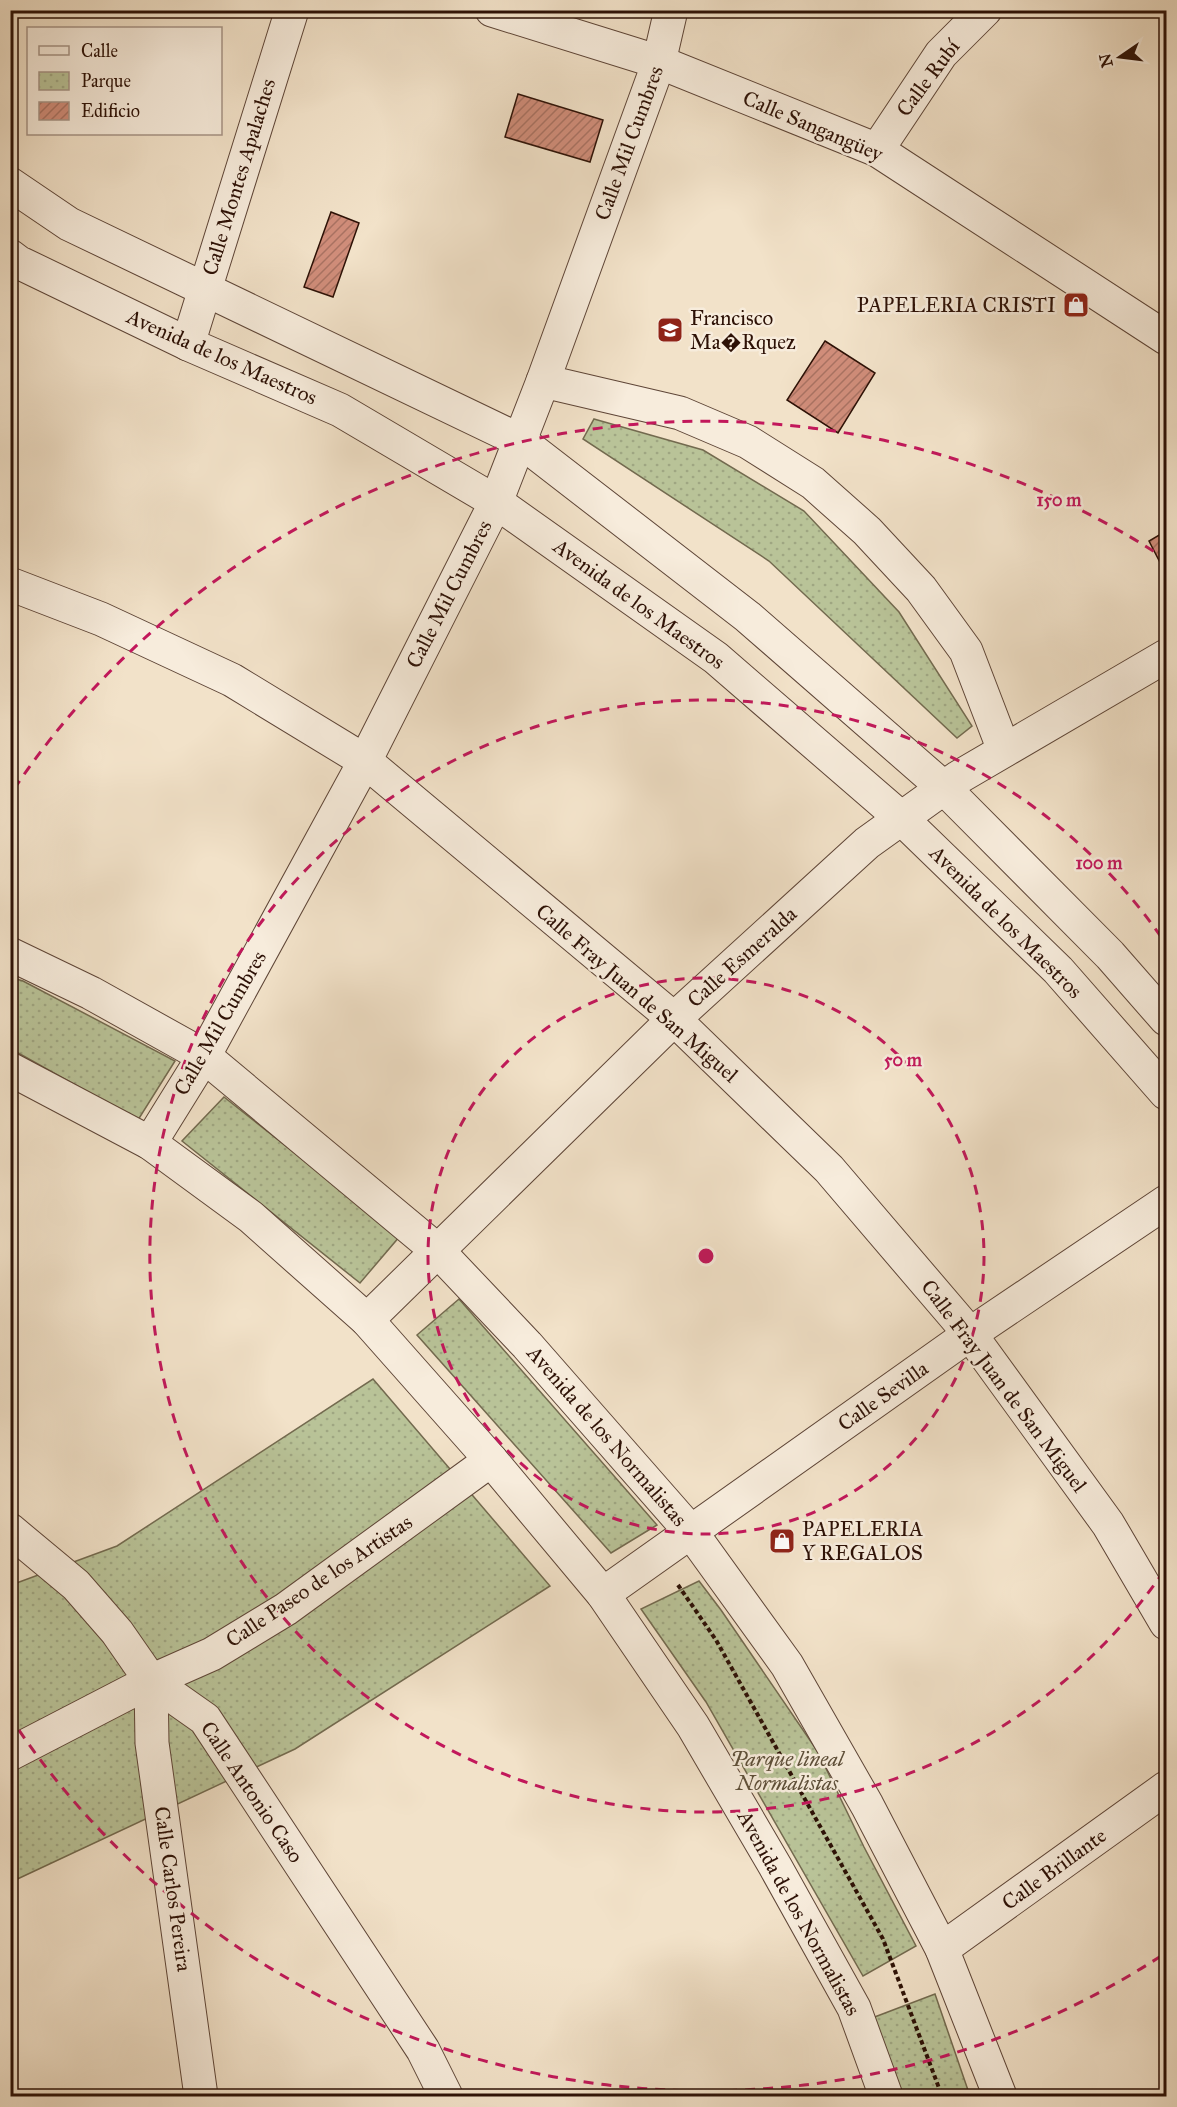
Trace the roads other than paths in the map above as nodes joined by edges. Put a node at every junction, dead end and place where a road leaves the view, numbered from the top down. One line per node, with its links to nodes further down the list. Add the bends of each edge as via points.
1 (292, 10): 9 (street, Calle Montes Apalaches)
2 (492, 10): 5 (street, Calle Sangangüey)
3 (672, 10): 5 (street, Calle Mil Cumbres)
4 (985, 10): 6 (street, Calle Rubí, via 941,54)
5 (659, 62): 6 (street, Calle Sangangüey); 12 (street, Calle Mil Cumbres)
6 (877, 150): 10 (street, Calle Sangangüey)
7 (10, 184): 9 (street, via 69,224)
8 (10, 256): 11 (street, Avenida de los Maestros)
9 (204, 289): 11 (street, Calle Montes Apalaches); 13 (street)
10 (1167, 338)
11 (188, 344): 14 (street, Avenida de los Maestros, via 340,410)
12 (543, 381): 13 (street, Calle Mil Cumbres); 17 (street, via 680,413 748,442 813,483 867,531 921,589 966,651)
13 (519, 440): 14 (street, Calle Mil Cumbres); 19 (street, via 748,617)
14 (496, 502): 18 (street, Calle Mil Cumbres); 20 (street, Avenida de los Maestros, via 716,658)
15 (10, 584): 18 (street, Calle Fray Juan de San Miguel, via 101,619 232,680)
16 (1167, 656): 17 (street, Calle Esmeralda)
17 (1004, 750): 19 (street, Calle Esmeralda)
18 (365, 761): 22 (street, Calle Fray Juan de San Miguel); 24 (street, Calle Mil Cumbres)
19 (944, 788): 20 (street, Calle Esmeralda); 23 (street, via 1110,955)
20 (901, 818): 22 (street, Calle Esmeralda, via 867,843); 26 (street, Avenida de los Maestros, via 1058,970)
21 (10, 954): 24 (street, Avenida de los Normalistas, via 91,993)
22 (674, 1019): 29 (street, Calle Esmeralda); 31 (street, Calle Fray Juan de San Miguel, via 829,1169)
23 (1167, 1019)
24 (204, 1056): 27 (street, Calle Mil Cumbres); 29 (street, Avenida de los Normalistas)
25 (10, 1069): 27 (street, Avenida de los Normalistas)
26 (1167, 1093)
27 (150, 1143): 30 (street, Avenida de los Normalistas, via 251,1217)
28 (1167, 1202): 31 (street, Calle Sevilla)
29 (438, 1251): 30 (street, Calle Esmeralda); 34 (street, Avenida de los Normalistas, via 527,1345)
30 (368, 1320): 32 (street, Avenida de los Normalistas)
31 (970, 1334): 34 (street, Calle Sevilla); 36 (street, Calle Fray Juan de San Miguel, via 1108,1524)
32 (491, 1460): 35 (street, Avenida de los Normalistas); 37 (street, Calle Paseo de los Artistas, via 286,1609 212,1654)
33 (10, 1530): 37 (street, Calle Antonio Caso, via 76,1586 117,1632)
34 (691, 1532): 35 (street, Calle Sevilla); 40 (street, Avenida de los Normalistas, via 787,1665 867,1805)
35 (603, 1594): 43 (street, Avenida de los Normalistas, via 693,1726 787,1886 854,2008)
36 (1167, 1623)
37 (151, 1681): 38 (street, Calle Paseo de los Artistas); 41 (street, Calle Carlos Pereira, via 152,1743); 42 (street, Calle Antonio Caso, via 205,1719 423,2050)
38 (10, 1754)
39 (1167, 1788): 40 (street, Calle Brillante)
40 (942, 1949): 44 (street, Avenida de los Normalistas)
41 (201, 2097)
42 (446, 2097)
43 (886, 2097)
44 (1000, 2097)

